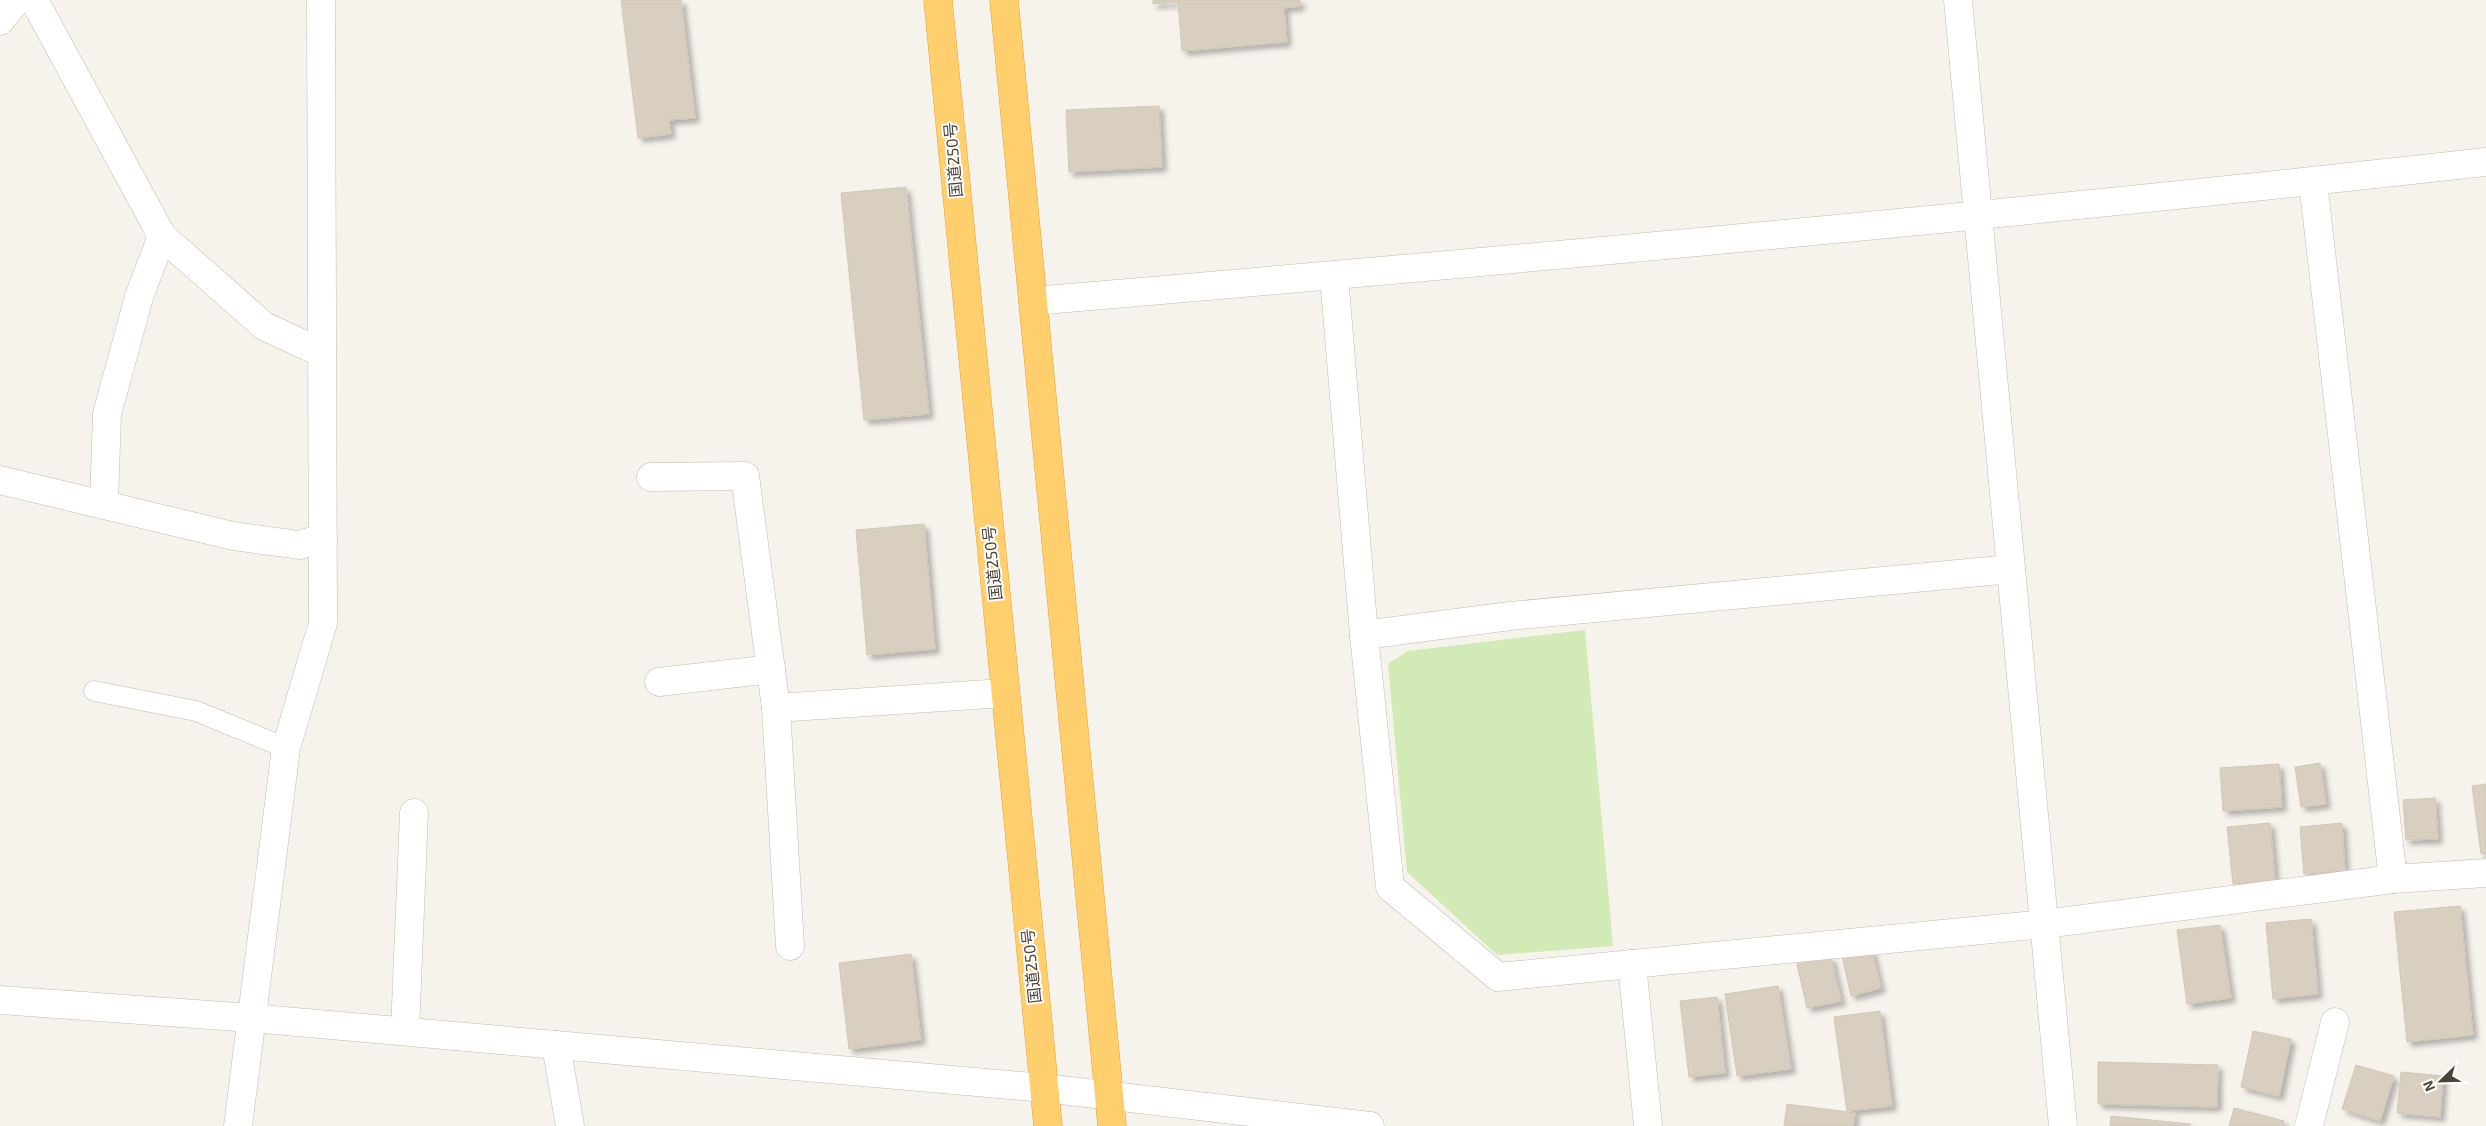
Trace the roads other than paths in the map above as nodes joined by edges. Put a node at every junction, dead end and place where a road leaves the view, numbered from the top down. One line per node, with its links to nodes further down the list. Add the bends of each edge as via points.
1 (17, 0): 7 (street)
2 (34, 0): 11 (street)
3 (321, 0): 14 (street)
4 (938, 0): 24 (highway, 国道250号)
5 (1004, 0): 13 (highway)
6 (1958, 0): 10 (street)
7 (0, 21)
8 (2486, 162): 9 (street)
9 (2313, 182): 10 (street); 29 (street)
10 (1978, 215): 12 (street); 19 (street)
11 (162, 236): 14 (street, via 264,326); 17 (street, via 138,297 107,414)
12 (1334, 276): 13 (street); 20 (street)
13 (1033, 301): 39 (highway)
14 (322, 353): 18 (street)
15 (651, 477): 21 (street, via 745,476)
16 (0, 480): 17 (street)
17 (104, 504): 18 (street, via 233,536 299,545)
18 (323, 538): 26 (street, via 323,623)
19 (2011, 569): 20 (street, via 1510,616); 30 (street)
20 (1364, 635): 32 (street, via 1390,887 1498,977)
21 (771, 669): 22 (street); 25 (street)
22 (659, 682)
23 (94, 691): 26 (lane, via 196,711)
24 (1004, 693): 25 (street); 38 (highway, 国道250号)
25 (776, 708): 31 (street)
26 (286, 748): 34 (street)
27 (414, 812): 36 (street)
28 (2486, 873): 29 (street)
29 (2393, 879): 30 (street)
30 (2044, 924): 32 (street); 46 (street)
31 (790, 946)
32 (1632, 964): 45 (street)
33 (0, 1000): 34 (street)
34 (251, 1018): 36 (street); 40 (street)
35 (2334, 1022): 47 (street)
36 (405, 1031): 37 (street)
37 (556, 1045): 38 (street); 41 (street)
38 (1044, 1088): 39 (street); 42 (highway, 国道250号)
39 (1109, 1097): 43 (highway); 44 (street)
40 (238, 1126)
41 (570, 1126)
42 (1048, 1126)
43 (1112, 1126)
44 (1370, 1126)
45 (1648, 1126)
46 (2063, 1126)
47 (2309, 1126)

